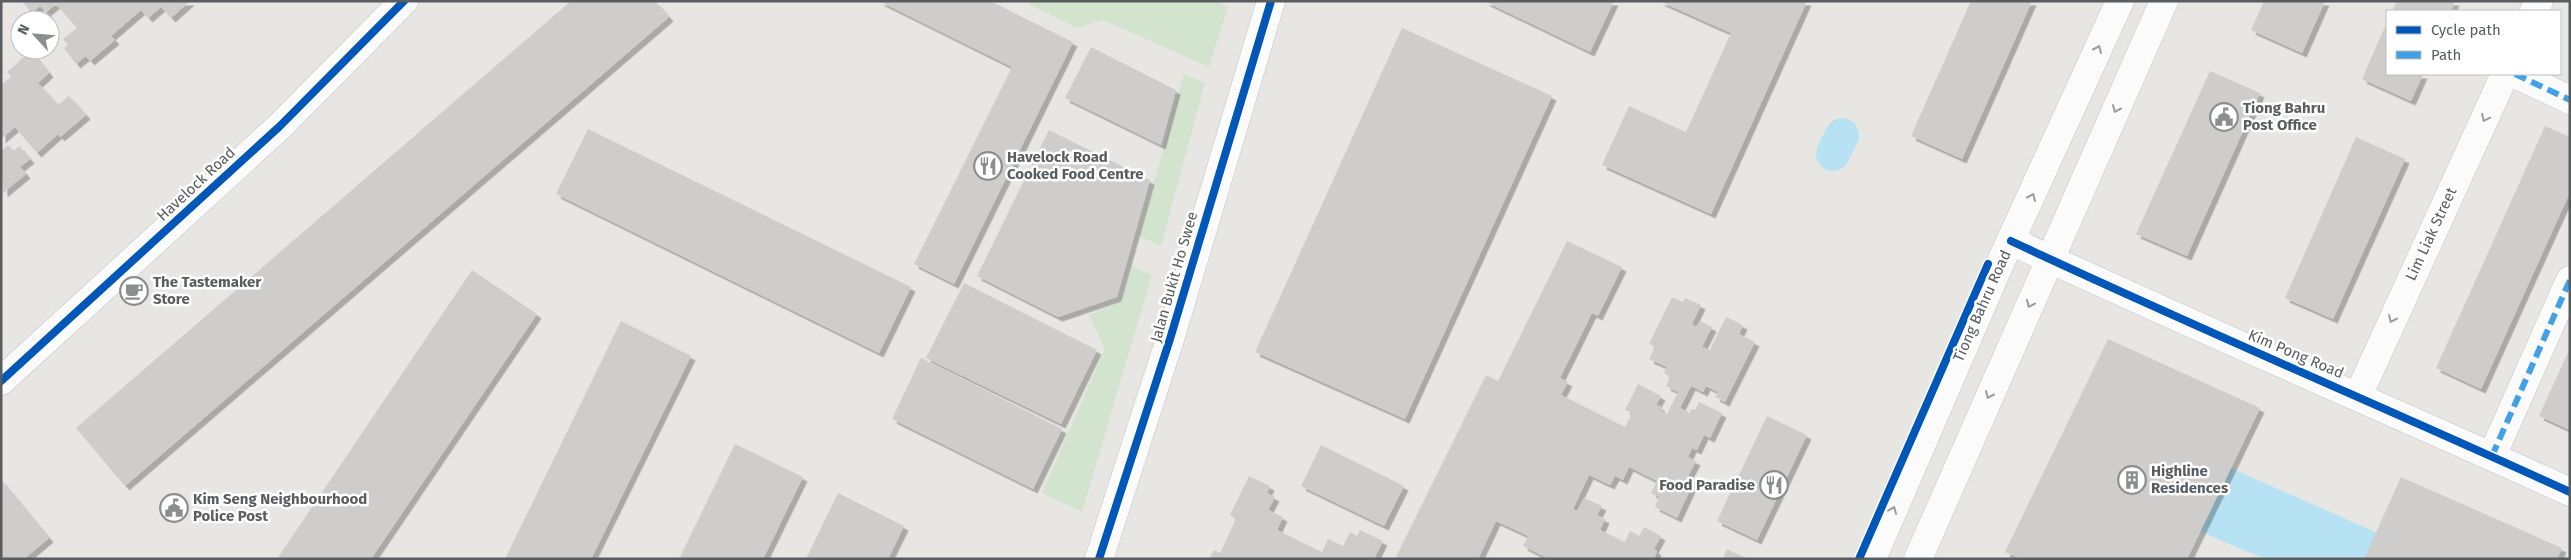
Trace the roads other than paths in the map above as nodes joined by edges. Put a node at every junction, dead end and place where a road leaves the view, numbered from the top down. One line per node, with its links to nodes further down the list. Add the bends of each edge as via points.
1 (404, 1): 11 (street, Havelock Road, via 280,126)
2 (1271, 1): 16 (street, Jalan Bukit Ho Swee, via 1168,348)
3 (2120, 1): 8 (street, Tiong Bahru Road, one-way to 3)
4 (2164, 1): 9 (street, one-way to 9)
5 (2505, 75): 12 (street, Lim Liak Street, one-way to 12)
6 (2517, 75): 7 (street)
7 (2570, 100)
8 (2011, 241): 9 (street, Kim Pong Road); 15 (street, Tiong Bahru Road, one-way to 8)
9 (2049, 259): 12 (street, Kim Pong Road); 17 (street, one-way to 17)
10 (2570, 280): 13 (street)
11 (1, 381)
12 (2356, 395): 13 (street, Kim Pong Road)
13 (2492, 456): 14 (street, Kim Pong Road)
14 (2570, 492)
15 (1877, 557)
16 (1099, 559)
17 (1918, 559)

